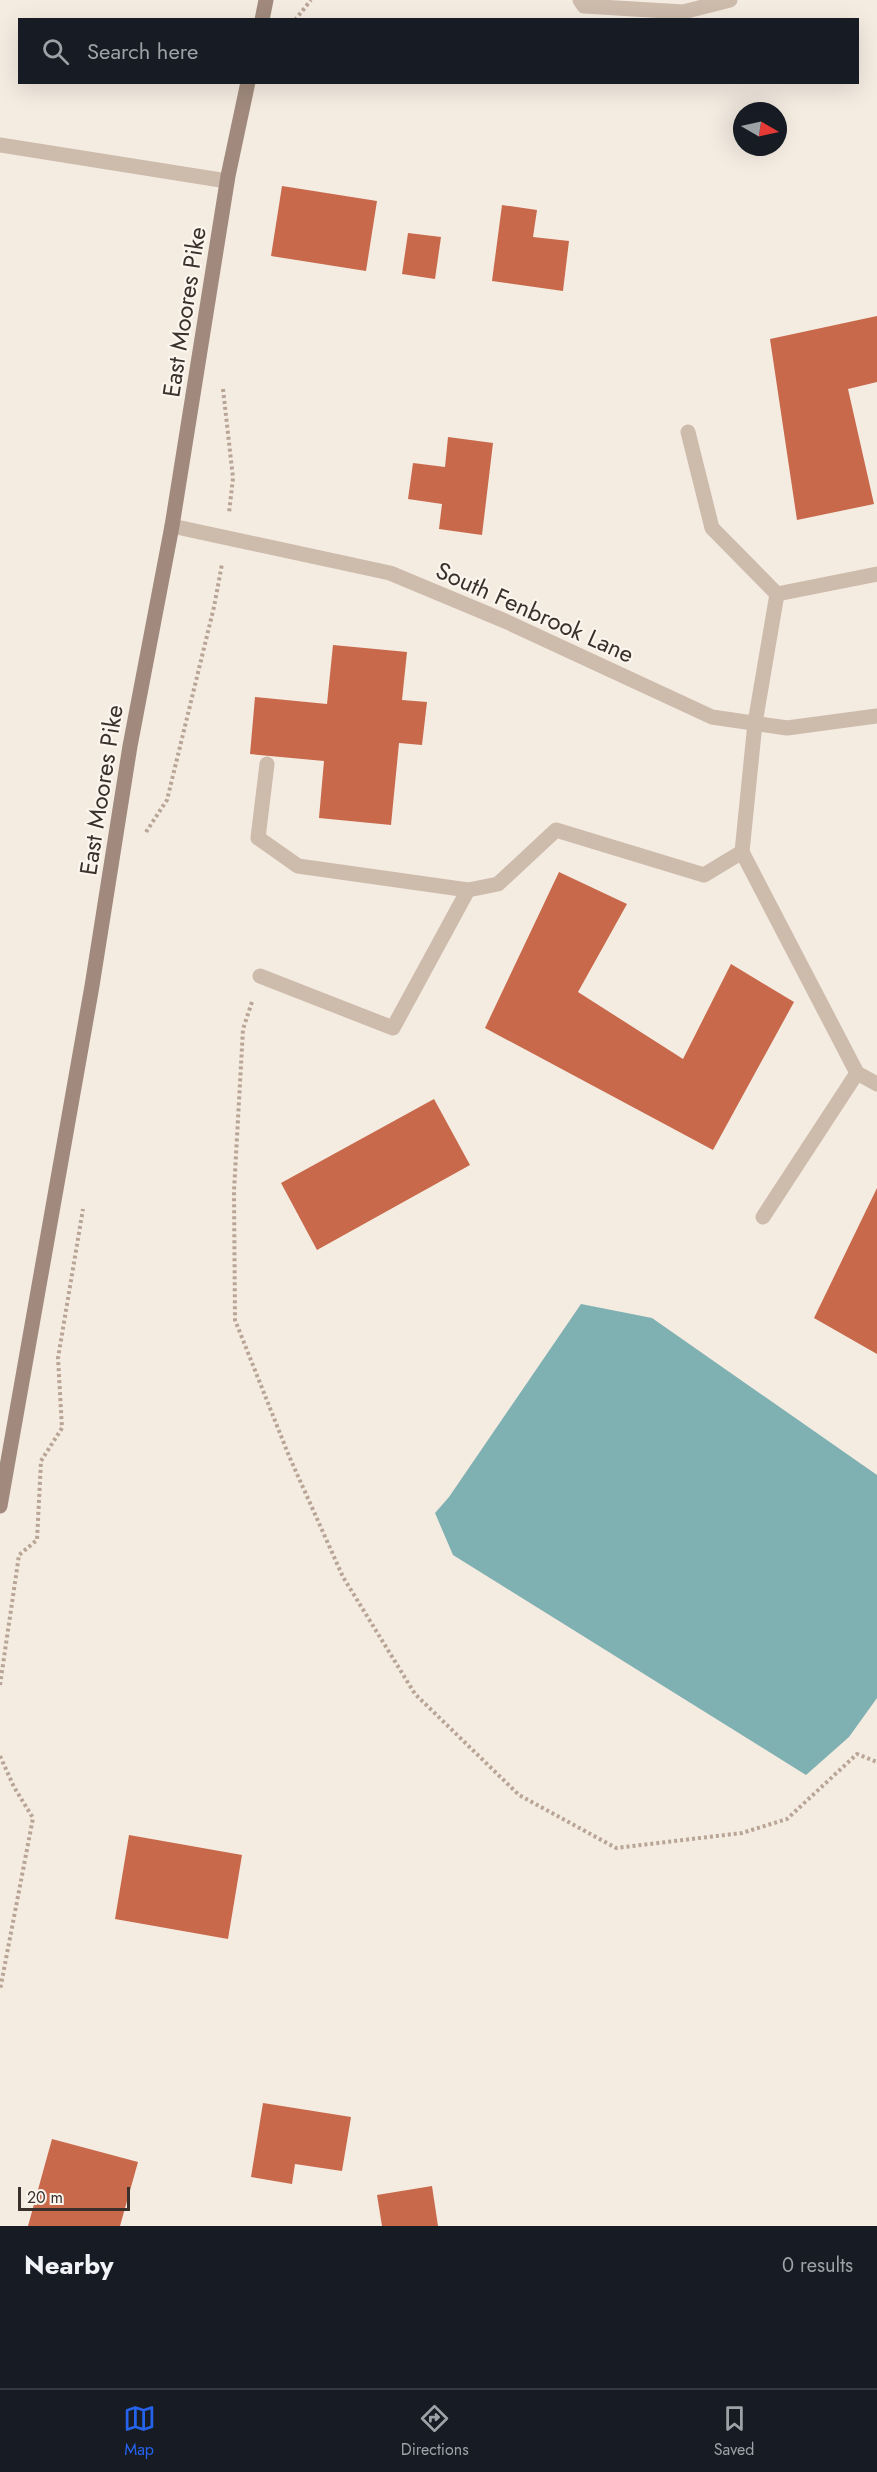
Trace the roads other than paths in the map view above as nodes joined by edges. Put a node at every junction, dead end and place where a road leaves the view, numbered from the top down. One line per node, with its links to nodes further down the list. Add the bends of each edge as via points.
1 (266, 0): 4 (main road)
2 (579, 0): 3 (street, via 584,6 683,12)
3 (730, 0)
4 (262, 18)
5 (248, 84): 7 (main road, East Moores Pike)
6 (0, 145): 7 (street)
7 (227, 181): 9 (main road, East Moores Pike)
8 (688, 432): 11 (street, via 712,528)
9 (171, 526): 13 (street, South Fenbrook Lane, via 390,573 505,621 712,717); 21 (main road, East Moores Pike)
10 (877, 574): 11 (street)
11 (777, 594): 13 (street)
12 (877, 716): 13 (street, South Fenbrook Lane, via 787,728)
13 (756, 723): 15 (street)
14 (267, 764): 16 (street, via 258,838 298,866)
15 (742, 852): 16 (street, via 704,875 556,830 498,884); 18 (street)
16 (468, 890): 17 (street, via 393,1028)
17 (260, 976)
18 (857, 1073): 19 (street); 20 (street)
19 (877, 1084)
20 (763, 1217)
21 (0, 1506)

